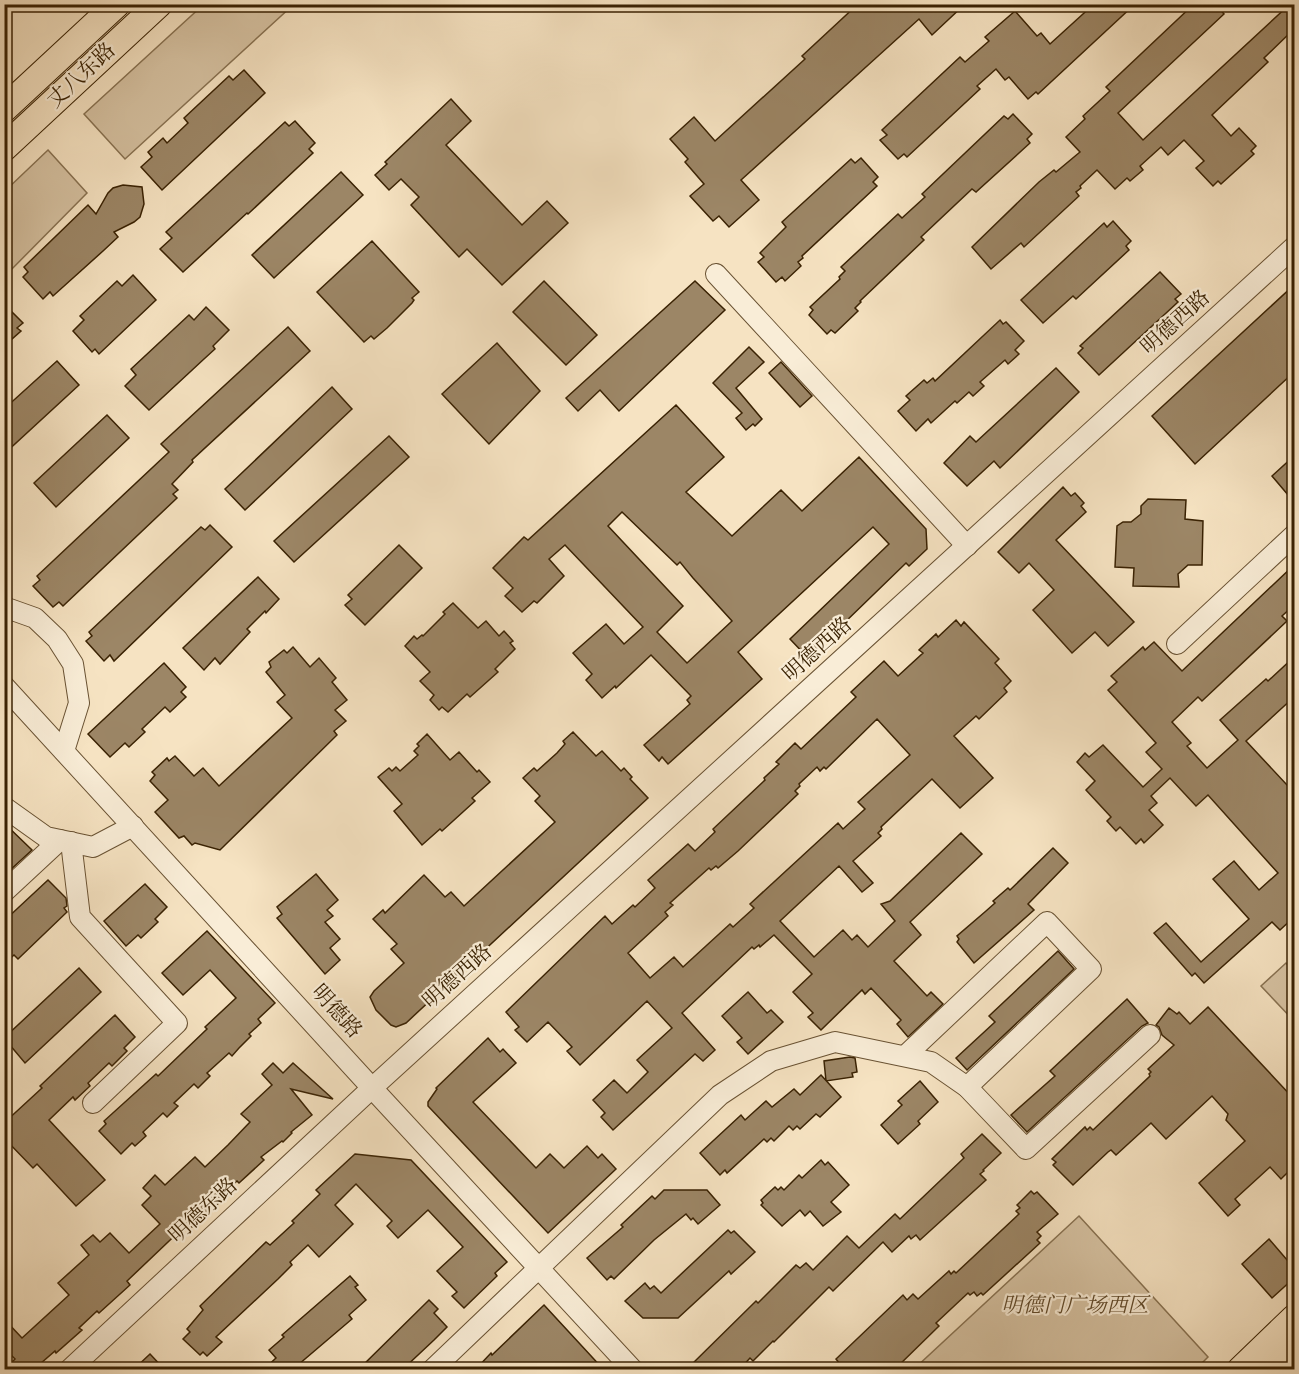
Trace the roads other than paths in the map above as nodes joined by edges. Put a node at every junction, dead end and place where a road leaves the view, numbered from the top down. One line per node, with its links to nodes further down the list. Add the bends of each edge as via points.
1 (117, 4): 3 (main road, 丈八东路)
2 (159, 4): 4 (main road, 丈八东路)
3 (4, 109)
4 (4, 148)
5 (1294, 247): 8 (street, 明德西路)
6 (716, 274): 8 (street)
7 (1294, 535): 10 (street)
8 (968, 546): 20 (street, 明德西路)
9 (4, 607): 12 (street, via 35,618 57,639 73,664 78,704)
10 (1178, 644)
11 (4, 686): 12 (street, 明德路)
12 (64, 751): 14 (street, 明德路)
13 (4, 807): 15 (street, via 46,837)
14 (133, 826): 15 (street, via 93,848); 20 (street, 明德路)
15 (65, 841): 16 (street); 21 (street, via 80,917 177,1023)
16 (4, 892)
17 (1150, 1035): 19 (street, via 1026,1149)
18 (905, 1056): 19 (street, via 931,1062); 19 (street, via 1047,922 1091,969); 22 (street, via 835,1042 771,1061 720,1095)
19 (968, 1087)
20 (372, 1088): 22 (street, 明德路); 25 (street, 明德东路)
21 (93, 1103)
22 (539, 1267): 26 (street); 27 (street, 明德路)
23 (1294, 1318): 28 (main road)
24 (1294, 1348): 29 (main road)
25 (69, 1370)
26 (432, 1370)
27 (633, 1370)
28 (1240, 1370)
29 (1272, 1370)

